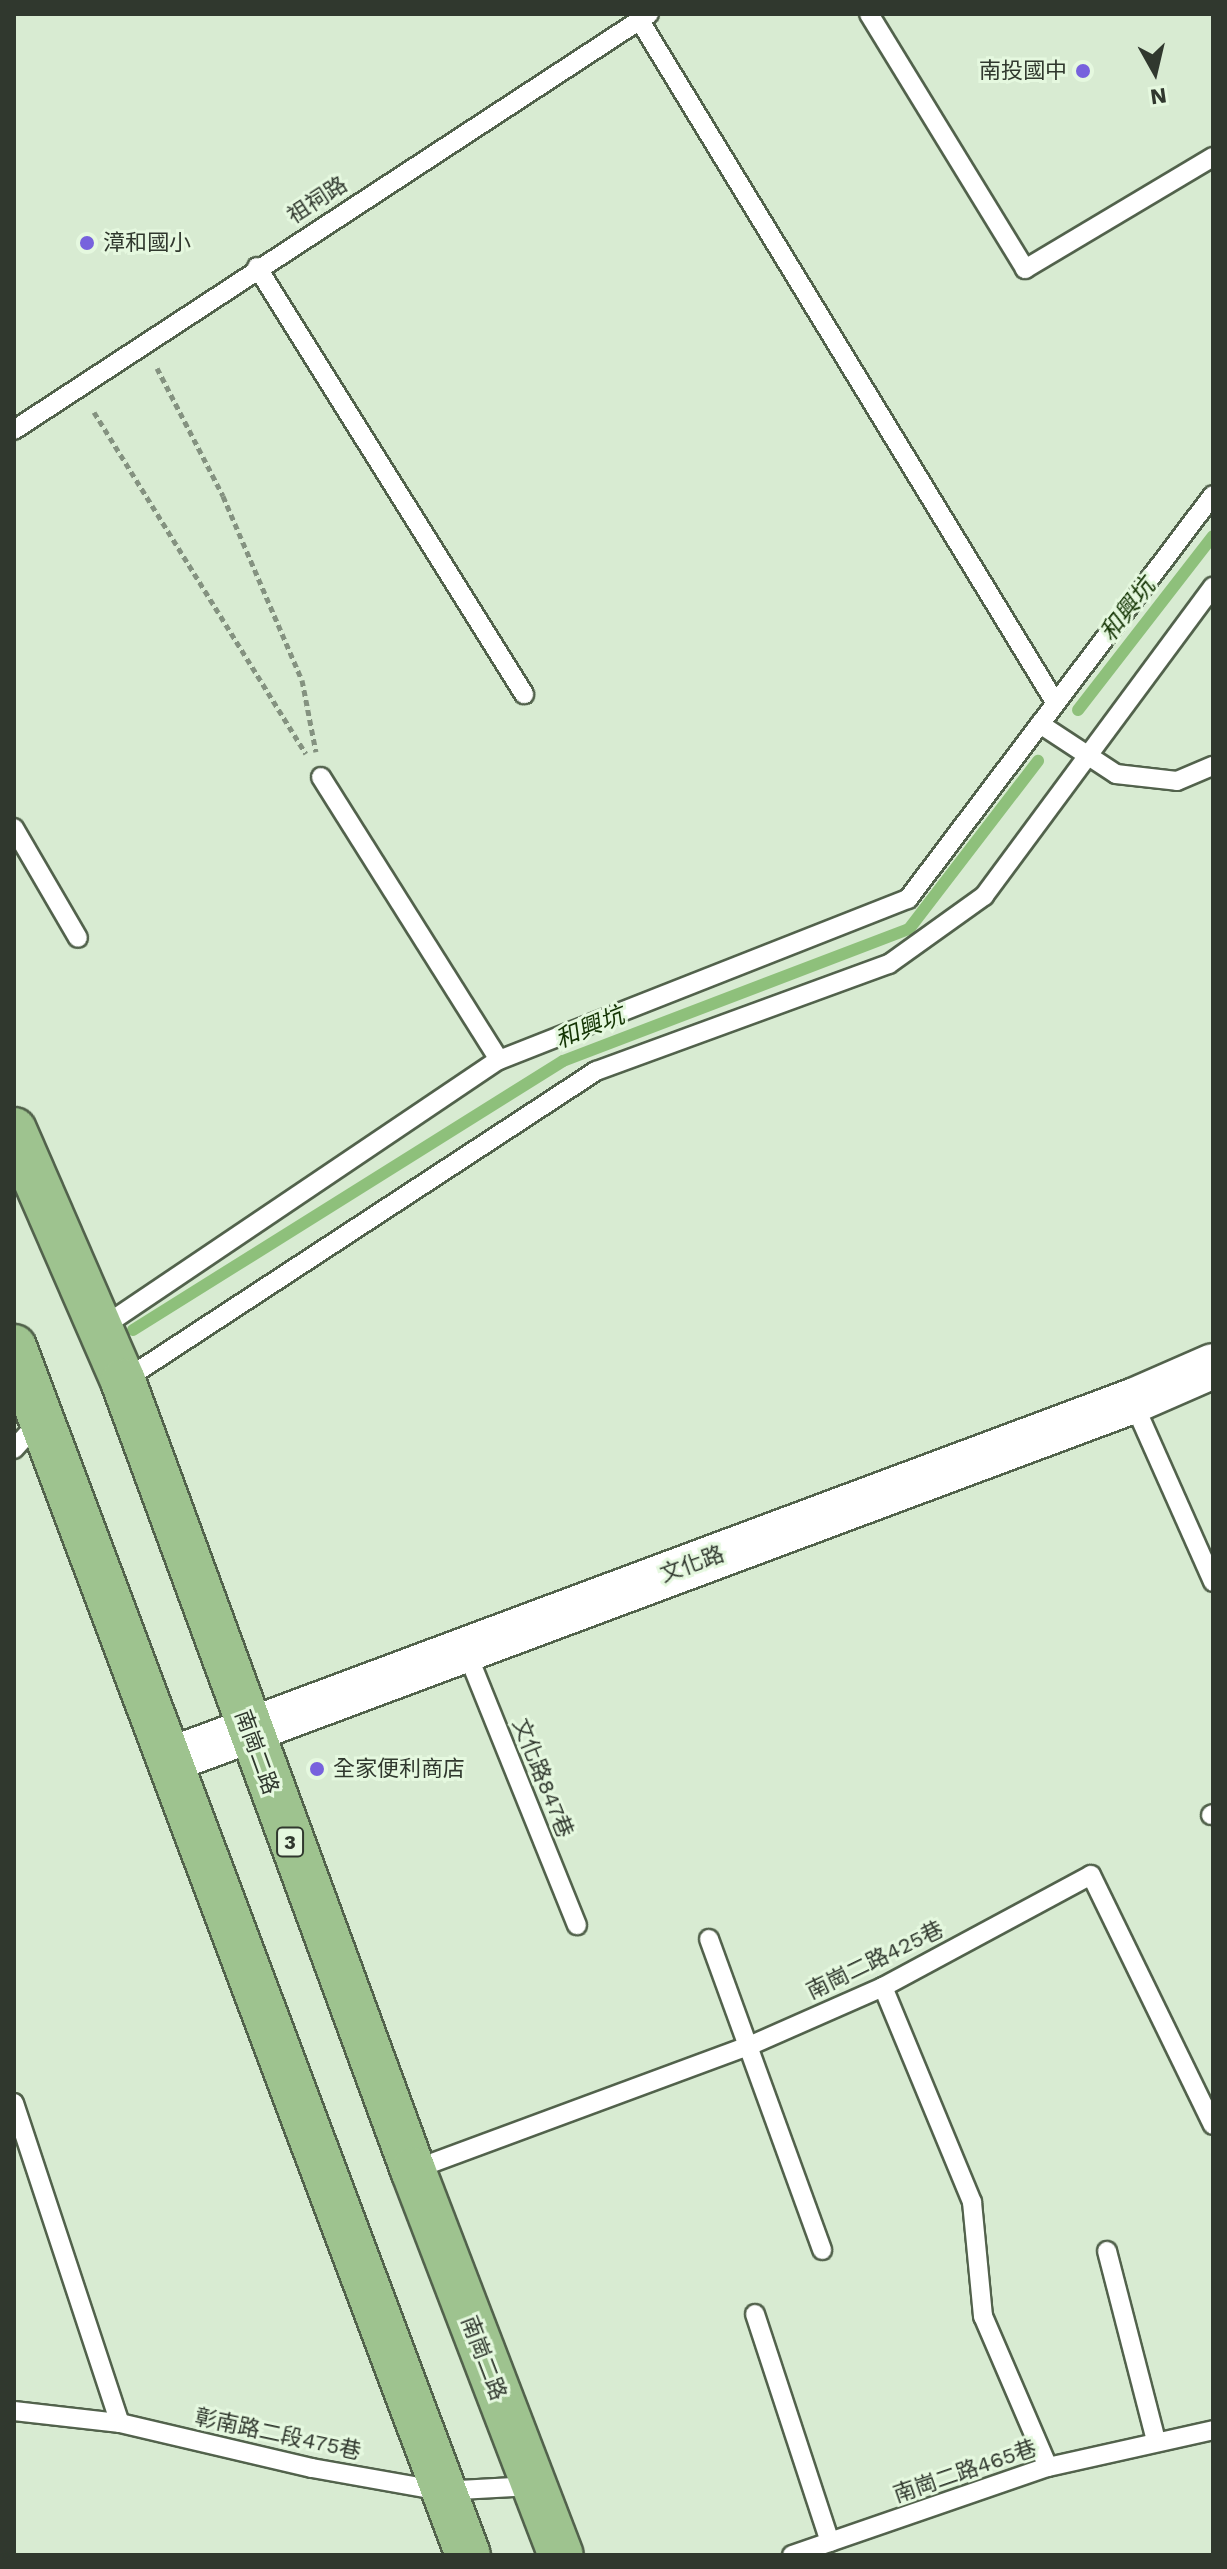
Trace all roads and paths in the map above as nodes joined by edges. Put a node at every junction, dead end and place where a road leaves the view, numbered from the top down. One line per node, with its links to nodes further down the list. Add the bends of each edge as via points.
1 (869, 14): 3 (lane, via 1025,269)
2 (645, 17): 4 (lane, 祖祠路); 11 (lane)
3 (1213, 157)
4 (257, 267): 5 (lane, 祖祠路); 10 (lane)
5 (145, 346): 6 (lane, 祖祠路); 15 (path, via 223,496 302,680)
6 (79, 387): 7 (lane, 祖祠路); 15 (path)
7 (14, 430)
8 (1213, 495): 11 (lane)
9 (1213, 587): 13 (lane)
10 (524, 694)
11 (1055, 702): 12 (lane)
12 (1040, 724): 13 (lane); 18 (lane, via 908,899)
13 (1085, 753): 14 (lane, via 1116,774 1177,781); 23 (lane, via 1059,799 984,896 889,964 596,1071)
14 (1213, 766)
15 (321, 777): 18 (lane)
16 (14, 828): 17 (lane)
17 (78, 938)
18 (499, 1060): 20 (lane)
19 (14, 1130): 20 (main road, 南崗二路 / 3)
20 (99, 1329): 23 (main road, 南崗二路 / 3)
21 (14, 1347): 25 (main road)
22 (1213, 1366): 24 (street, 文化路)
23 (123, 1381): 29 (main road, 南崗二路 / 3)
24 (1133, 1401): 27 (lane); 28 (street, 文化路)
25 (43, 1417): 26 (lane); 30 (main road)
26 (14, 1449)
27 (1213, 1582)
28 (465, 1648): 29 (street, 文化路); 31 (lane, 文化路847巷)
29 (248, 1729): 30 (street, 文化路); 37 (main road, 南崗二路 / 3)
30 (170, 1760): 47 (main road)
31 (577, 1925)
32 (709, 1939): 34 (lane)
33 (883, 1987): 34 (lane, 南崗二路425巷); 36 (lane, 南崗二路425巷, via 1091,1875); 45 (lane, via 972,2202 983,2316)
34 (749, 2046): 37 (lane, 南崗二路425巷); 38 (lane)
35 (14, 2103): 42 (lane)
36 (1213, 2125)
37 (413, 2170): 46 (main road, 南崗二路 / 3)
38 (822, 2250)
39 (1107, 2251): 44 (lane)
40 (755, 2314): 48 (lane)
41 (14, 2411): 42 (lane, 彰南路二段475巷)
42 (120, 2423): 47 (lane, 彰南路二段475巷, via 312,2468)
43 (1213, 2430): 44 (lane, 南崗二路465巷)
44 (1156, 2441): 45 (lane, 南崗二路465巷)
45 (1048, 2467): 48 (lane, 南崗二路465巷)
46 (532, 2486): 47 (lane, 彰南路二段475巷); 50 (main road, 南崗二路 / 3)
47 (441, 2491): 49 (main road)
48 (830, 2542): 51 (lane, 南崗二路465巷)
49 (468, 2555)
50 (561, 2555)
51 (792, 2555)

